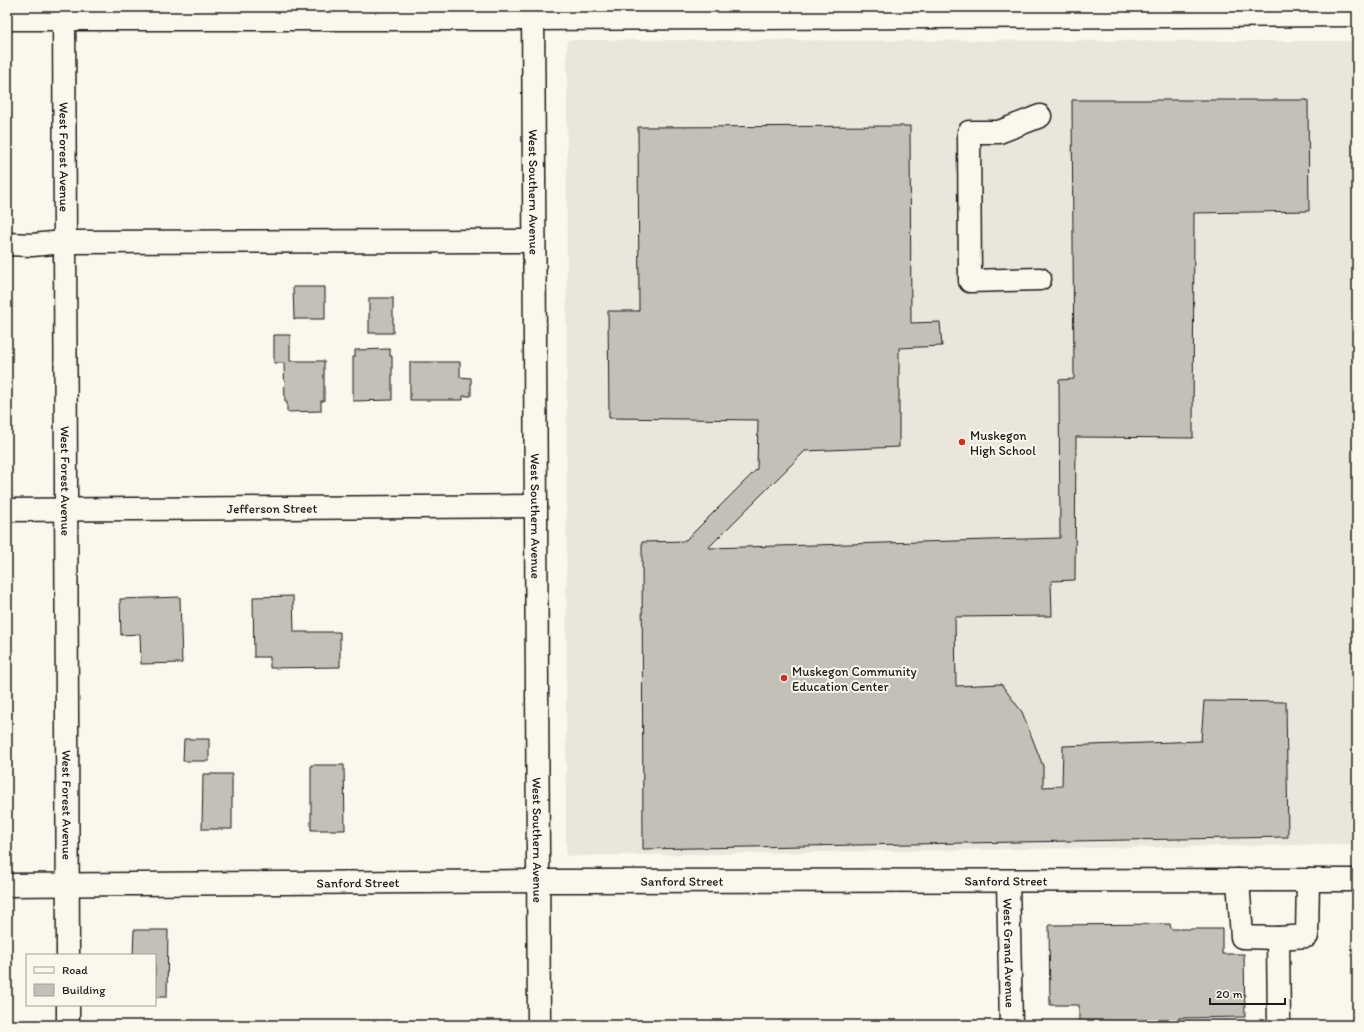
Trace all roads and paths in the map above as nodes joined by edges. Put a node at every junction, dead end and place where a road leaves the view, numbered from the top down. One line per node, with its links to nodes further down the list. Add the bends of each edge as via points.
1 (1007, 12): 3 (street); 4 (street)
2 (64, 13): 3 (street); 5 (street); 8 (street, West Forest Avenue)
3 (533, 13): 7 (street, West Southern Avenue)
4 (1357, 15)
5 (7, 19)
6 (1040, 116): 10 (street, via 999,132 969,132 970,281)
7 (534, 241): 8 (street); 11 (street, West Southern Avenue)
8 (64, 242): 9 (street); 13 (street, West Forest Avenue)
9 (7, 244)
10 (1040, 279)
11 (536, 506): 13 (street, Jefferson Street); 17 (street, West Southern Avenue)
12 (7, 510): 13 (street, Jefferson Street)
13 (65, 510): 20 (street, West Forest Avenue)
14 (1238, 880): 15 (street, Sanford Street); 18 (street, Sanford Street); 21 (street, via 1242,937)
15 (1308, 880): 16 (street, Sanford Street); 21 (street, via 1307,936)
16 (1357, 880)
17 (538, 881): 18 (street, Sanford Street); 20 (street, Sanford Street); 25 (street, West Southern Avenue)
18 (1008, 881): 26 (street, West Grand Avenue)
19 (7, 885): 20 (street, Sanford Street)
20 (67, 885): 22 (street, West Forest Avenue)
21 (1278, 938): 27 (street)
22 (68, 954)
23 (68, 1006): 24 (street)
24 (68, 1025)
25 (539, 1025)
26 (1011, 1025)
27 (1278, 1025)

